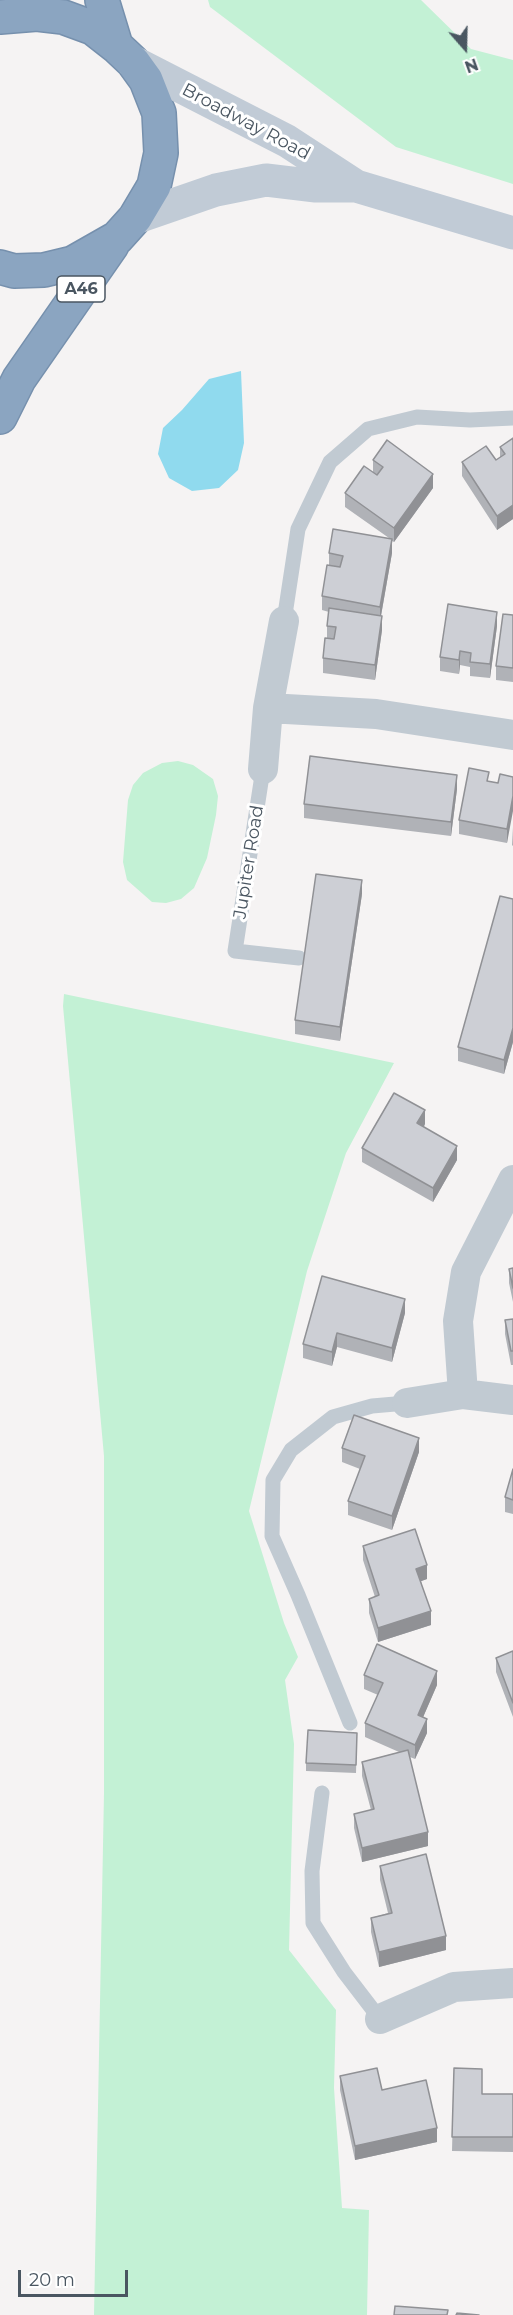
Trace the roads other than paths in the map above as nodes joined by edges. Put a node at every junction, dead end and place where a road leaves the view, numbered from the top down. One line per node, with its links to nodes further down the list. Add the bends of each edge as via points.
1 (102, 0): 3 (highway)
2 (0, 17): 3 (highway, via 63,17 93,28)
3 (124, 54): 4 (street, Broadway Road, via 287,141); 5 (highway, via 146,80 159,113 162,153 154,186)
4 (356, 186): 5 (street, Broadway Road, via 266,180 216,190); 6 (street, Broadway Road)
5 (126, 228): 7 (highway, via 73,263 44,270 14,271); 8 (highway, A46, via 19,379)
6 (513, 233)
7 (0, 267)
8 (0, 417)
9 (513, 417): 10 (lane, via 417,417 368,429 330,462 298,529)
10 (284, 621): 11 (street, Jupiter Road)
11 (268, 708): 12 (street, via 376,714); 13 (street, Jupiter Road)
12 (513, 735)
13 (263, 770): 14 (lane, Jupiter Road, via 236,951)
14 (299, 958)
15 (513, 1180): 16 (street, via 466,1272 458,1321)
16 (463, 1394): 17 (street); 18 (street)
17 (513, 1400)
18 (407, 1403): 19 (lane, via 372,1406 333,1417 291,1450 273,1480 272,1536)
19 (350, 1724)
20 (322, 1793): 22 (lane, via 312,1871 313,1923)
21 (513, 1983): 22 (street, via 454,1987)
22 (380, 2019)

